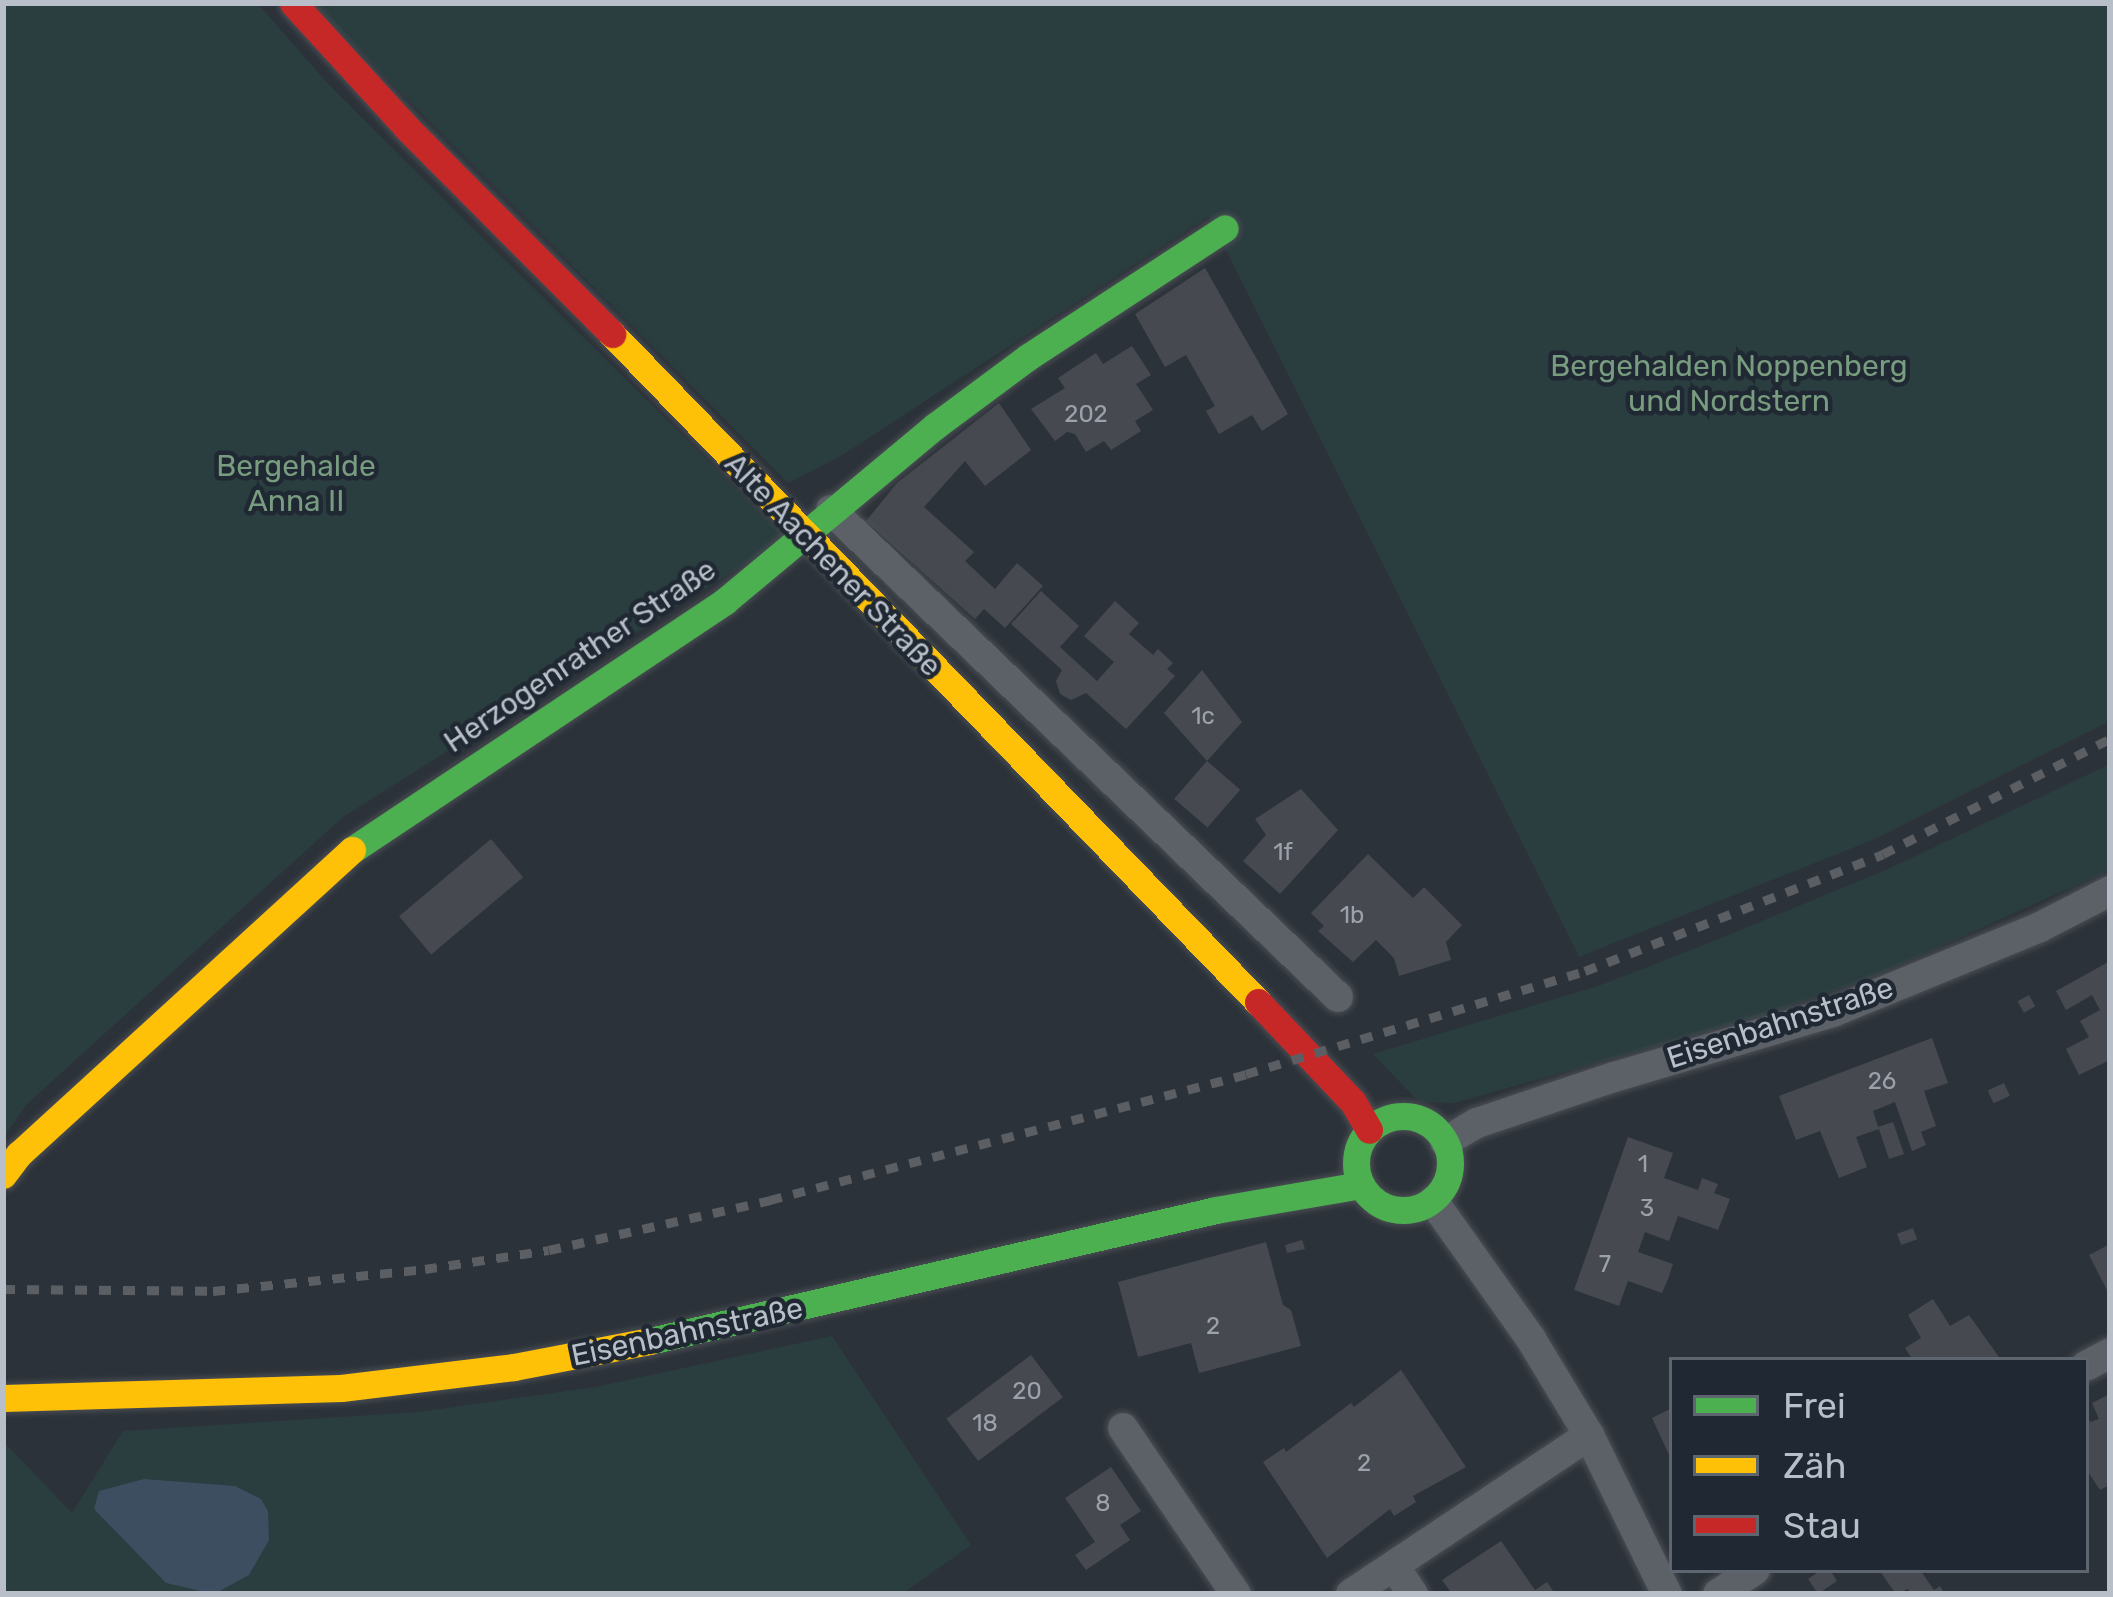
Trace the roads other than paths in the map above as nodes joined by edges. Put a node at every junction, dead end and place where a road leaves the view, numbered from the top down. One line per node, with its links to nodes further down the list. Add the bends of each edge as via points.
1 (292, 3): 4 (street, Alte Aachener Straße)
2 (1225, 229): 3 (street, Herzogenrather Straße, via 1028,357)
3 (831, 510): 4 (street, Herzogenrather Straße); 6 (street, Alte Aachener Straße)
4 (807, 532): 7 (street, Alte Aachener Straße, via 1353,1102); 9 (street, Herzogenrather Straße, via 724,602 357,846)
5 (2110, 891): 8 (street, Eisenbahnstraße, via 1833,1012 1594,1083)
6 (1338, 997)
7 (1369, 1130): 8 (street, via 1410,1116); 10 (street, via 1356,1156)
8 (1445, 1142): 11 (street, via 1449,1173)
9 (3, 1175)
10 (1360, 1185): 11 (street, via 1392,1210); 12 (street, Eisenbahnstraße, via 514,1367 340,1388)
11 (1433, 1201): 14 (street)
12 (3, 1398)
13 (1124, 1428): 17 (street)
14 (1589, 1435): 15 (street); 20 (street)
15 (1394, 1566): 18 (street); 19 (street)
16 (1750, 1573): 21 (street)
17 (1236, 1594)
18 (1351, 1594)
19 (1413, 1594)
20 (1667, 1594)
21 (1718, 1594)

